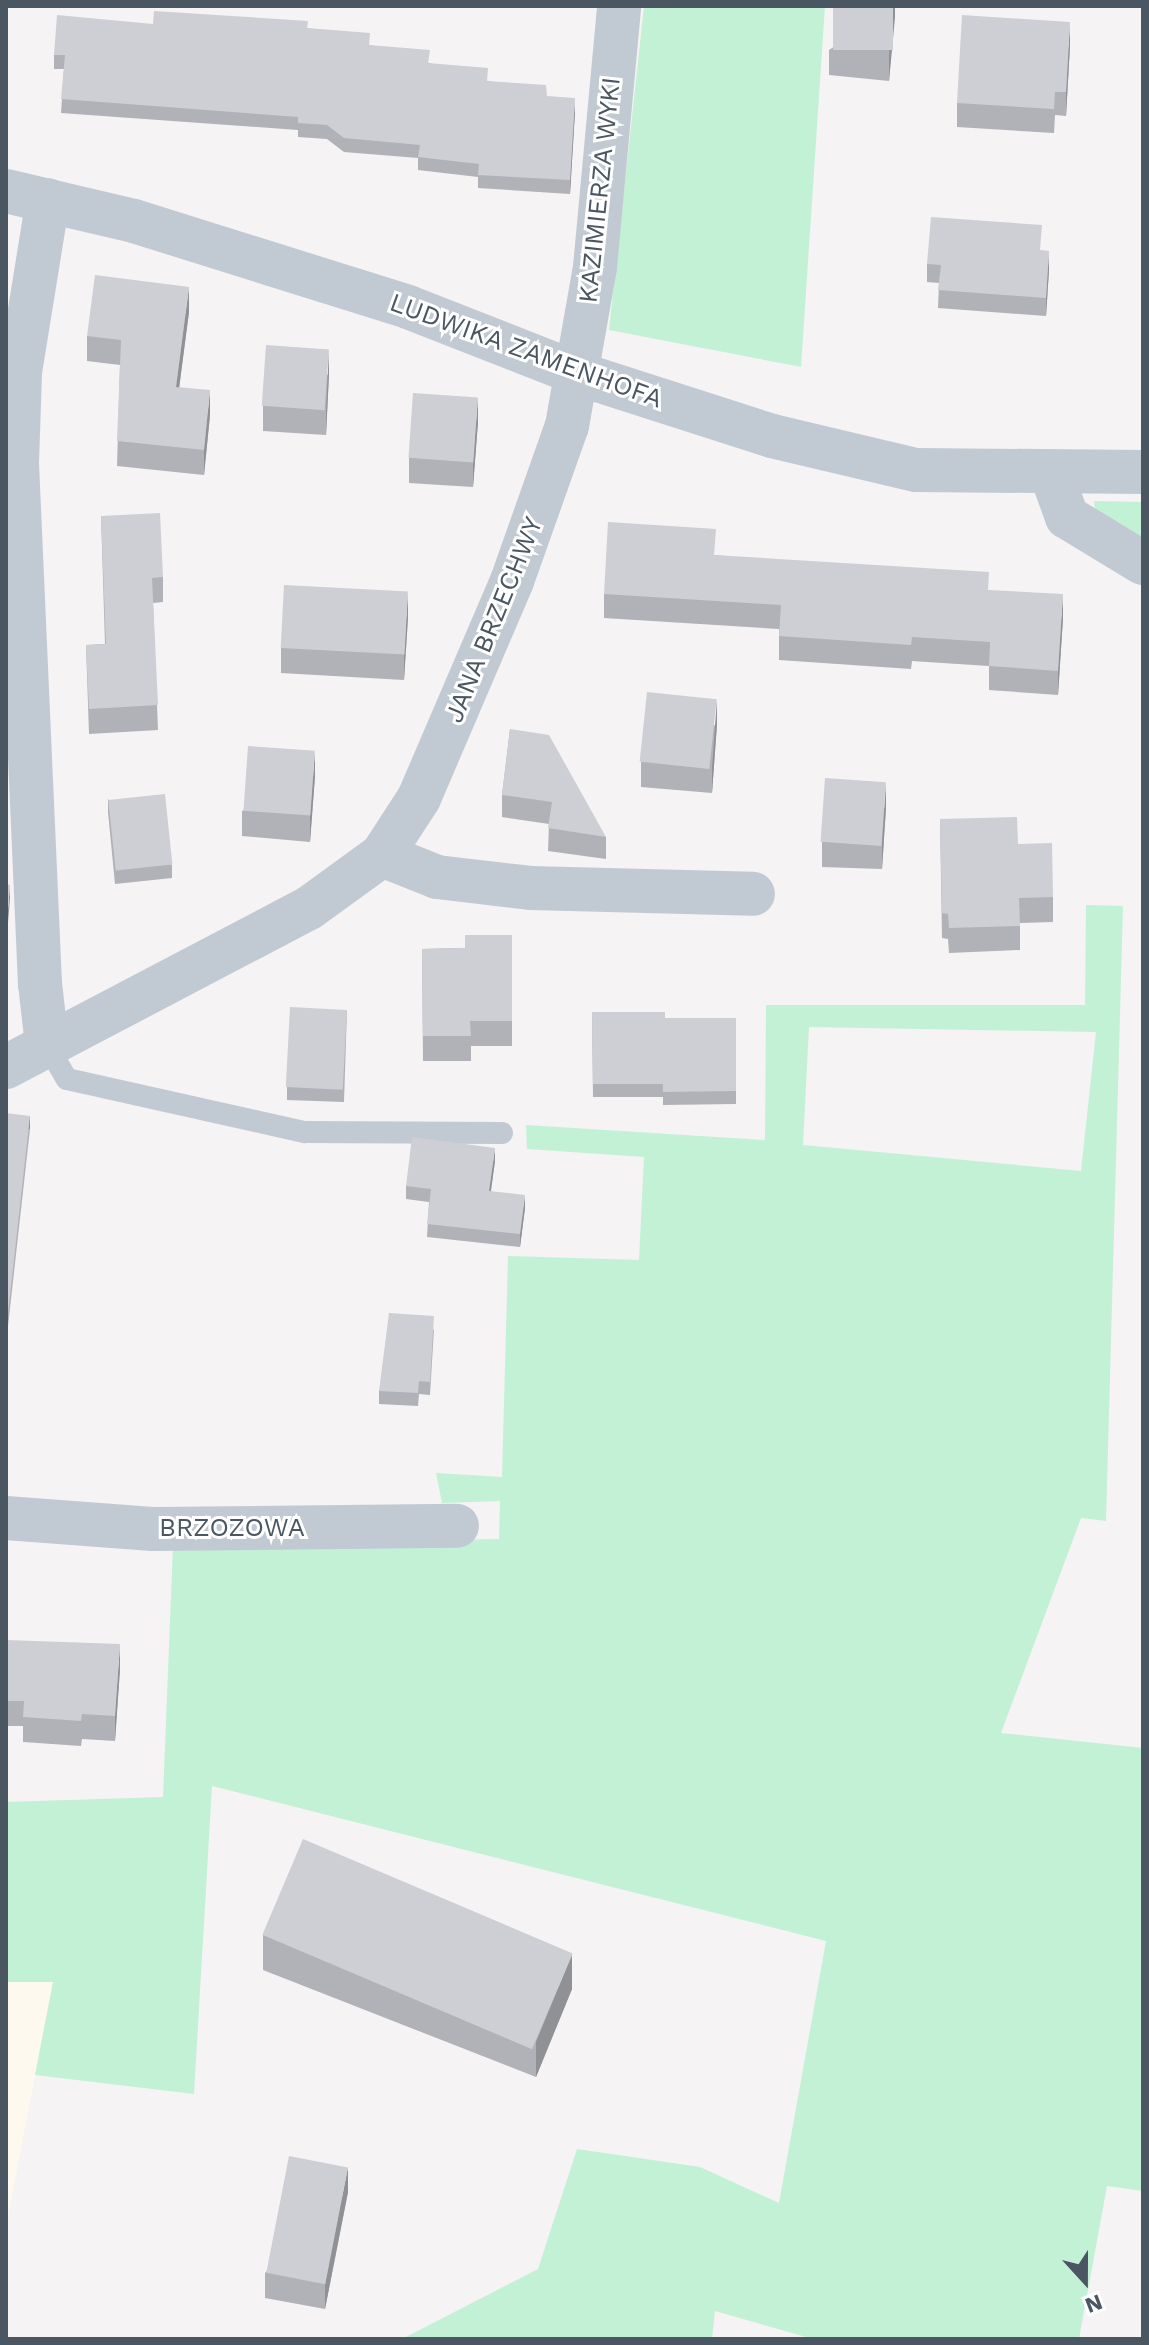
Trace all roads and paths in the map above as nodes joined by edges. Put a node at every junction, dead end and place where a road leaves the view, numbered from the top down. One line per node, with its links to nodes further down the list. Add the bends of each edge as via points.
1 (619, 6): 4 (street, KAZIMIERZA WYKI)
2 (6, 191): 3 (street, LUDWIKA ZAMENHOFA)
3 (48, 200): 4 (street, LUDWIKA ZAMENHOFA, via 134,221 408,307); 10 (street, via 20,372 17,463)
4 (579, 374): 6 (street, LUDWIKA ZAMENHOFA, via 772,436 916,470); 8 (street, JANA BRZECHWY, via 557,462 506,595 419,798)
5 (1143, 472): 6 (street, LUDWIKA ZAMENHOFA)
6 (1051, 473): 7 (street, via 1067,517)
7 (1143, 563)
8 (382, 855): 9 (street, via 437,877 515,886); 10 (street, JANA BRZECHWY, via 309,908)
9 (753, 894)
10 (47, 1045): 11 (street, JANA BRZECHWY); 12 (lane, via 67,1079 305,1132)
11 (6, 1067)
12 (502, 1133)
13 (6, 1518): 14 (street, BRZOZOWA, via 153,1529)
14 (457, 1526)

